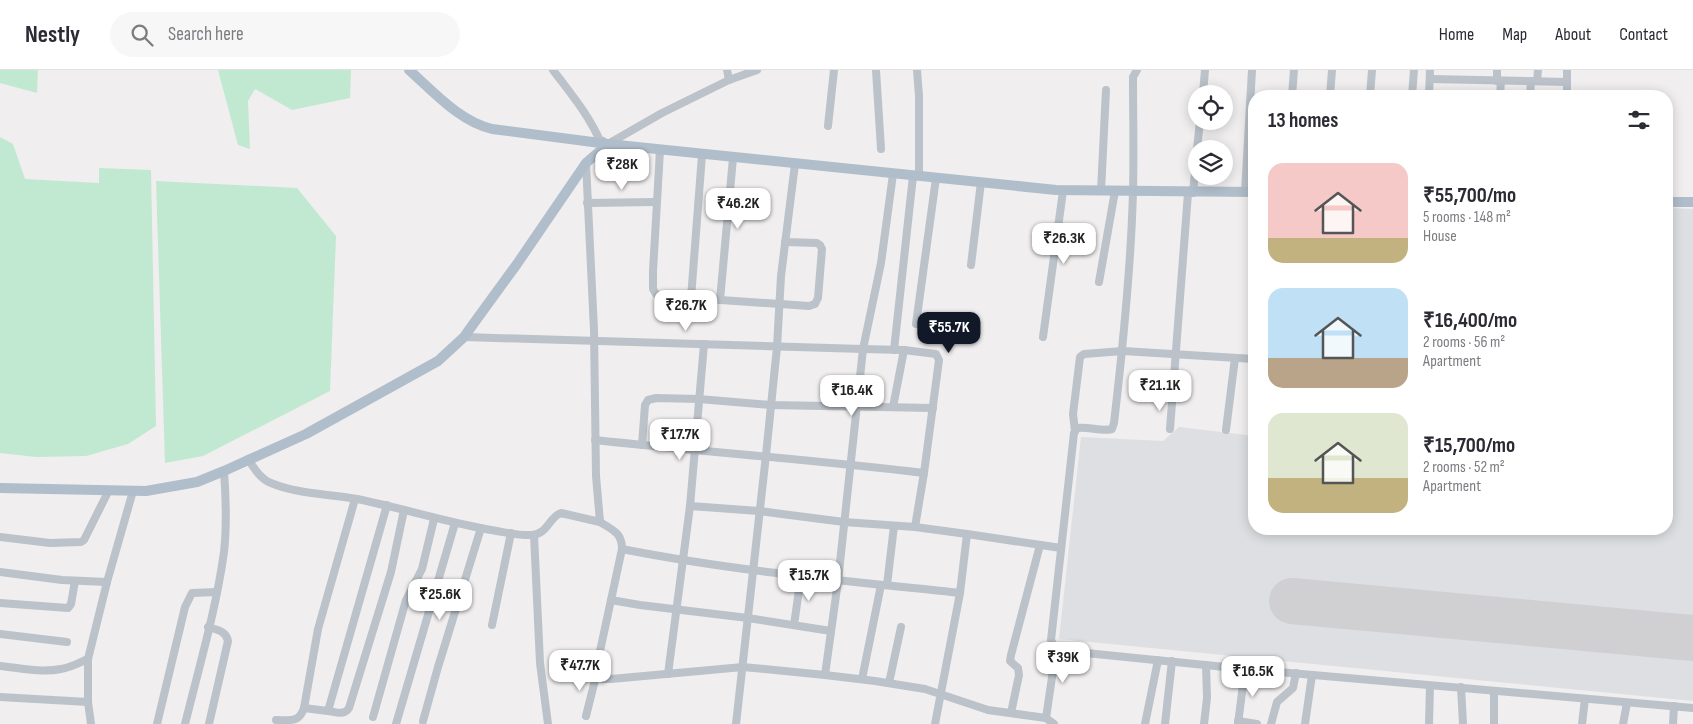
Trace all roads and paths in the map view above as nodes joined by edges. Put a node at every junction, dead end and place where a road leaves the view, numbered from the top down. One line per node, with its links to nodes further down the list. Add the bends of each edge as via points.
1 (409, 70): 38 (main road, via 457,112 478,125)
2 (553, 70): 38 (street)
3 (727, 70): 21 (street)
4 (757, 70): 21 (street)
5 (834, 70): 37 (street)
6 (876, 70): 39 (street)
7 (917, 70): 46 (street)
8 (1137, 70): 53 (street, via 1133,77)
9 (1205, 70): 26 (street)
10 (1252, 70): 28 (street)
11 (1294, 70): 29 (street)
12 (1332, 70): 30 (street)
13 (1372, 70): 31 (street)
14 (1414, 70): 32 (street)
15 (1430, 70): 20 (street)
16 (1464, 70): 22 (street)
17 (1497, 70): 23 (street)
18 (1538, 70): 24 (street)
19 (1567, 70): 25 (street)
20 (1430, 79): 22 (street); 33 (street)
21 (729, 80): 38 (street, via 622,136 609,138)
22 (1463, 80): 23 (street)
23 (1499, 81): 24 (street); 34 (street)
24 (1534, 81): 25 (street); 35 (street)
25 (1567, 82): 36 (street)
26 (1203, 85)
27 (1106, 90): 51 (street)
28 (1252, 90)
29 (1292, 90)
30 (1330, 90)
31 (1370, 90)
32 (1412, 90)
33 (1429, 90)
34 (1500, 90)
35 (1532, 90)
36 (1566, 90)
37 (828, 126)
38 (605, 143): 40 (main road); 43 (main road)
39 (881, 149)
40 (660, 150): 41 (main road); 56 (street)
41 (702, 155): 42 (main road); 63 (street)
42 (733, 158): 44 (main road); 64 (street)
43 (586, 163): 59 (street); 67 (main road)
44 (795, 164): 45 (main road); 60 (street)
45 (893, 174): 46 (main road); 72 (street, via 881,263)
46 (916, 176): 47 (main road); 73 (street)
47 (936, 178): 48 (main road); 66 (street)
48 (981, 182): 50 (main road); 61 (street)
49 (1192, 185): 55 (street)
50 (1063, 190): 51 (main road); 68 (street)
51 (1101, 191): 52 (main road)
52 (1115, 191): 53 (main road); 62 (street)
53 (1133, 192): 55 (main road); 75 (street)
54 (1248, 192): 55 (main road)
55 (1190, 193): 76 (street)
56 (656, 202): 59 (street); 63 (street, via 653,289 663,296)
57 (1673, 202): 58 (main road)
58 (1693, 202)
59 (587, 203): 69 (street)
60 (785, 242): 65 (street); 65 (street, via 820,245 818,298 809,306)
61 (971, 265)
62 (1099, 282)
63 (691, 298): 64 (street)
64 (720, 300): 65 (street)
65 (778, 304): 71 (street)
66 (916, 324)
67 (464, 336): 69 (street); 91 (main road, via 438,361 306,434)
68 (1043, 337)
69 (594, 341): 70 (street); 87 (street)
70 (704, 344): 71 (street); 79 (street)
71 (777, 347): 72 (street); 80 (street)
72 (863, 349): 73 (street); 81 (street)
73 (894, 350): 74 (street)
74 (904, 350): 82 (street); 83 (street, via 931,352 939,360)
75 (1123, 351): 76 (street); 86 (street, via 1112,429 1083,427); 86 (street, via 1081,355 1072,414)
76 (1175, 353): 77 (street); 84 (street)
77 (1235, 358): 78 (street); 85 (street)
78 (1248, 359)
79 (699, 399): 80 (street); 88 (street, via 648,400 644,410); 89 (street)
80 (770, 405): 81 (street); 90 (street)
81 (856, 406): 82 (street); 92 (street)
82 (893, 407): 83 (street)
83 (933, 408): 94 (street)
84 (1170, 429)
85 (1226, 430)
86 (1075, 431): 115 (street)
87 (595, 440): 88 (street); 104 (street)
88 (642, 445): 89 (street)
89 (696, 451): 90 (street); 100 (street)
90 (766, 455): 92 (street); 102 (street)
91 (248, 460): 93 (main road); 98 (street, via 260,478 270,483)
92 (850, 466): 94 (street); 105 (street)
93 (224, 471): 97 (main road, via 197,482); 125 (street, via 224,551)
94 (924, 473): 108 (street)
95 (0, 488): 96 (main road)
96 (110, 490): 97 (main road); 113 (street, via 81,542)
97 (133, 491): 123 (street)
98 (355, 499): 99 (street); 162 (street, via 318,629)
99 (386, 505): 101 (street); 164 (street)
100 (690, 506): 102 (street); 117 (street)
101 (404, 510): 103 (street); 164 (street, via 391,572 349,708 341,713)
102 (759, 511): 105 (street); 118 (street)
103 (434, 519): 106 (street); 167 (street, via 422,569 406,600)
104 (600, 522): 112 (street, via 561,513 545,530); 116 (street, via 621,538)
105 (844, 522): 107 (street); 121 (street)
106 (454, 523): 109 (street); 176 (street)
107 (894, 526): 108 (street); 124 (street)
108 (915, 527): 111 (street)
109 (481, 528): 110 (street); 170 (street)
110 (512, 533): 112 (street); 131 (street)
111 (967, 534): 114 (street); 126 (street)
112 (534, 535): 177 (street, via 540,663)
113 (0, 537)
114 (1040, 545): 115 (street); 165 (street, via 1010,660 1018,668 1019,675)
115 (1061, 548): 138 (street, via 1051,640)
116 (622, 549): 117 (street); 127 (street)
117 (683, 561): 118 (street); 129 (street)
118 (754, 570): 120 (street); 130 (street)
119 (0, 572): 122 (street)
120 (801, 576): 121 (street); 132 (street)
121 (838, 580): 124 (street); 135 (street)
122 (75, 581): 123 (street); 128 (street, via 68,608)
123 (107, 582): 139 (street)
124 (884, 585): 126 (street); 151 (street)
125 (217, 592): 133 (street); 173 (street, via 192,593 188,598)
126 (960, 592): 156 (street)
127 (611, 600): 129 (street); 150 (street)
128 (0, 603)
129 (677, 609): 130 (street); 147 (street)
130 (748, 618): 132 (street); 144 (street)
131 (492, 625)
132 (794, 625): 135 (street)
133 (208, 626): 174 (street); 175 (street, via 223,632 228,641)
134 (901, 627): 152 (street)
135 (832, 631): 148 (street)
136 (0, 634): 137 (street)
137 (67, 642)
138 (1056, 650): 140 (street); 168 (street)
139 (88, 659): 143 (street, via 55,670); 159 (street)
140 (1158, 660): 141 (street); 181 (street)
141 (1172, 661): 142 (street); 182 (street)
142 (1206, 665): 145 (street); 183 (street, via 1208,698)
143 (0, 666)
144 (742, 668): 147 (street); 148 (street); 178 (street)
145 (1245, 669): 146 (street); 171 (street)
146 (1296, 673): 149 (street); 185 (street, via 1293,688 1276,702)
147 (668, 674): 150 (street, via 611,679)
148 (825, 675): 151 (street)
149 (1312, 675): 153 (street); 186 (street)
150 (596, 676): 166 (street)
151 (862, 679): 152 (street)
152 (889, 682): 156 (street)
153 (1430, 686): 154 (street); 187 (street)
154 (1462, 687): 155 (street); 188 (street)
155 (1494, 691): 158 (street); 189 (street)
156 (941, 693): 165 (street, via 988,710); 179 (street)
157 (0, 697): 159 (street)
158 (1585, 698): 160 (street); 190 (street)
159 (88, 702): 172 (street)
160 (1626, 703): 161 (street); 191 (street)
161 (1674, 706): 163 (street); 192 (street)
162 (304, 708): 164 (street); 169 (street, via 297,719)
163 (1693, 708)
164 (328, 711)
165 (1011, 713): 168 (street)
166 (586, 716)
167 (373, 717)
168 (1046, 718): 180 (street)
169 (276, 720)
170 (423, 721)
171 (1238, 722): 184 (street)
172 (90, 724)
173 (157, 724)
174 (185, 724)
175 (209, 724)
176 (396, 724)
177 (548, 724)
178 (736, 724)
179 (935, 724)
180 (1054, 724)
181 (1145, 724)
182 (1164, 724)
183 (1204, 724)
184 (1257, 724)
185 (1272, 724)
186 (1305, 724)
187 (1429, 724)
188 (1463, 724)
189 (1494, 724)
190 (1582, 724)
191 (1623, 724)
192 (1673, 724)

